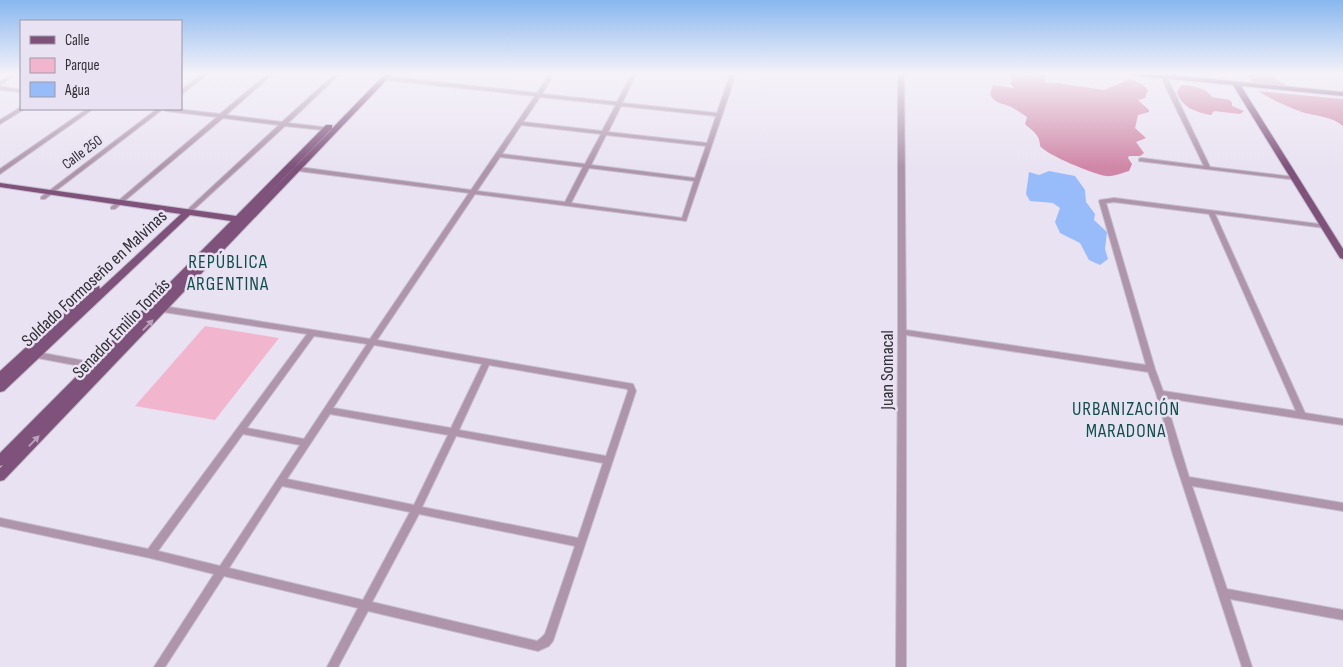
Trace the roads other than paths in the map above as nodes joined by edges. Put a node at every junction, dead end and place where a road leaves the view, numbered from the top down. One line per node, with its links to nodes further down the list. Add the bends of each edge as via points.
1 (236, 104): 16 (street)
2 (305, 104): 19 (street)
3 (357, 104): 20 (main road, Senador Emilio Tomás)
4 (533, 104): 18 (street)
5 (620, 104): 21 (street)
6 (621, 104): 15 (street)
7 (723, 104): 15 (street)
8 (901, 104): 44 (street, Juan Somacal)
9 (1177, 104): 26 (street)
10 (1248, 104): 29 (main road)
11 (20, 109): 17 (street)
12 (89, 110): 28 (street)
13 (159, 110): 34 (street, Calle 250)
14 (174, 110): 16 (street)
15 (720, 115): 22 (street)
16 (222, 116): 19 (street); 35 (street)
17 (0, 122)
18 (520, 123): 21 (street); 23 (street)
19 (284, 124): 20 (street); 38 (street)
20 (331, 130): 27 (main road, Senador Emilio Tomás)
21 (605, 132): 22 (street); 25 (street)
22 (709, 145): 30 (street)
23 (499, 155): 25 (street); 33 (street)
24 (1141, 160): 26 (street)
25 (588, 165): 30 (street); 36 (street)
26 (1207, 167): 29 (street)
27 (294, 168): 33 (street); 39 (main road, Senador Emilio Tomás)
28 (0, 172)
29 (1295, 179): 40 (main road)
30 (698, 180): 36 (street, via 684,220)
31 (0, 185): 34 (main road)
32 (0, 191): 34 (main road)
33 (473, 192): 36 (street); 45 (street)
34 (47, 195): 35 (main road)
35 (116, 205): 38 (main road)
36 (567, 205)
37 (1211, 212): 40 (street); 50 (street, via 1102,200); 55 (street)
38 (180, 214): 39 (main road); 46 (main road, Soldado Formoseño en Malvinas)
39 (240, 223): 42 (main road, Senador Emilio Tomás); 48 (main road, Senador Emilio Tomás)
40 (1325, 226): 41 (main road)
41 (1343, 256)
42 (163, 309): 43 (street); 49 (main road, Senador Emilio Tomás, one-way to 42)
43 (312, 332): 45 (street); 57 (street)
44 (902, 332): 50 (street); 76 (street, Juan Somacal)
45 (372, 342): 47 (street); 54 (street)
46 (31, 354): 48 (street); 51 (main road, Soldado Formoseño en Malvinas); 52 (main road, Soldado Formoseño en Malvinas)
47 (486, 362): 58 (street); 60 (street, via 630,386 632,391)
48 (94, 366): 49 (street); 61 (main road, Senador Emilio Tomás)
49 (106, 368): 62 (main road, Senador Emilio Tomás, one-way to 49)
50 (1151, 369): 53 (street)
51 (0, 377)
52 (0, 388)
53 (1161, 394): 55 (street); 63 (street)
54 (328, 410): 58 (street); 59 (street)
55 (1302, 416): 56 (street)
56 (1343, 422)
57 (242, 430): 59 (street); 69 (street)
58 (454, 432): 60 (street); 66 (street)
59 (306, 443): 64 (street)
60 (608, 460): 68 (street)
61 (0, 461)
62 (0, 476)
63 (1187, 481): 65 (street); 71 (street)
64 (280, 482): 66 (street); 70 (street)
65 (1343, 507)
66 (416, 510): 68 (street); 72 (street)
67 (0, 522): 69 (street)
68 (580, 543): 72 (street, via 549,637 538,646)
69 (150, 554): 70 (street)
70 (222, 572): 72 (street); 74 (street)
71 (1224, 593): 73 (street); 77 (street)
72 (365, 605): 75 (street)
73 (1343, 615)
74 (159, 667)
75 (332, 667)
76 (901, 667)
77 (1247, 667)

